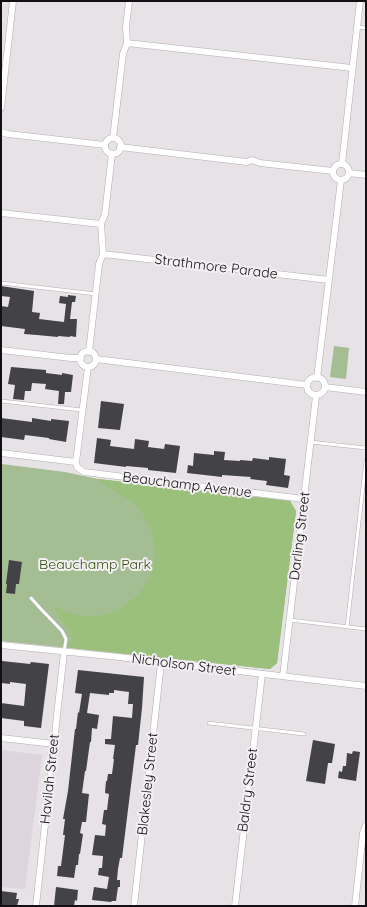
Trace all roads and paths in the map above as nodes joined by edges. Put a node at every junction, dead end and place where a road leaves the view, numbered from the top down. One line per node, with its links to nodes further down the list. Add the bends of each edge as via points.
1 (13, 1): 8 (street)
2 (129, 1): 6 (street)
3 (360, 1): 4 (street)
4 (357, 27): 5 (lane); 7 (street)
5 (366, 28)
6 (127, 43): 7 (street); 10 (street, via 123,54)
7 (352, 68): 14 (street)
8 (1, 108)
9 (1, 132): 11 (street)
10 (113, 138): 11 (street); 12 (street, via 119,141)
11 (105, 145): 13 (street, via 106,151)
12 (120, 147): 13 (street); 15 (street)
13 (112, 154): 20 (street, via 105,214)
14 (342, 164): 15 (street); 16 (street)
15 (333, 171): 18 (street, via 335,178)
16 (349, 173): 17 (street); 18 (street)
17 (366, 175)
18 (341, 180): 22 (street)
19 (1, 213): 20 (street)
20 (101, 224): 21 (street)
21 (103, 254): 22 (street, Strathmore Parade); 24 (street, via 99,264)
22 (329, 280): 30 (street)
23 (1, 282): 24 (lane)
24 (96, 294): 26 (street)
25 (1, 350): 27 (street)
26 (89, 352): 27 (street, via 84,353); 28 (street, via 94,354)
27 (81, 358): 29 (street, via 82,364)
28 (96, 359): 29 (street, via 94,365); 31 (street)
29 (88, 367): 36 (street)
30 (317, 378): 31 (street, via 311,379); 32 (street, via 324,382)
31 (307, 385): 34 (street, via 307,390)
32 (325, 387): 33 (street); 34 (street, via 321,394)
33 (366, 392)
34 (316, 396): 37 (street, Darling Street)
35 (1, 401): 36 (lane)
36 (82, 410): 41 (street)
37 (310, 442): 38 (lane); 42 (street, Darling Street)
38 (366, 448)
39 (1, 453): 41 (street)
40 (366, 460): 45 (lane)
41 (76, 462): 42 (street, Beauchamp Avenue, via 80,470 89,474)
42 (304, 499): 44 (street, Darling Street)
43 (31, 598): 48 (lane, via 62,630 66,639)
44 (290, 620): 45 (lane); 51 (street, Darling Street)
45 (347, 627): 46 (lane)
46 (366, 629)
47 (1, 644): 48 (street, Nicholson Street)
48 (64, 652): 49 (street, Nicholson Street); 57 (street, Havilah Street)
49 (161, 662): 50 (street, Nicholson Street); 60 (street, Blakesley Street)
50 (262, 674): 51 (street, Nicholson Street); 54 (street, Baldry Street)
51 (283, 676): 52 (street, Nicholson Street)
52 (366, 686)
53 (209, 723): 54 (lane)
54 (256, 729): 55 (lane); 61 (street, Baldry Street)
55 (304, 734)
56 (1, 738): 57 (street)
57 (54, 744): 59 (street, Havilah Street)
58 (366, 825): 62 (street)
59 (36, 906)
60 (134, 906)
61 (235, 906)
62 (355, 906)

